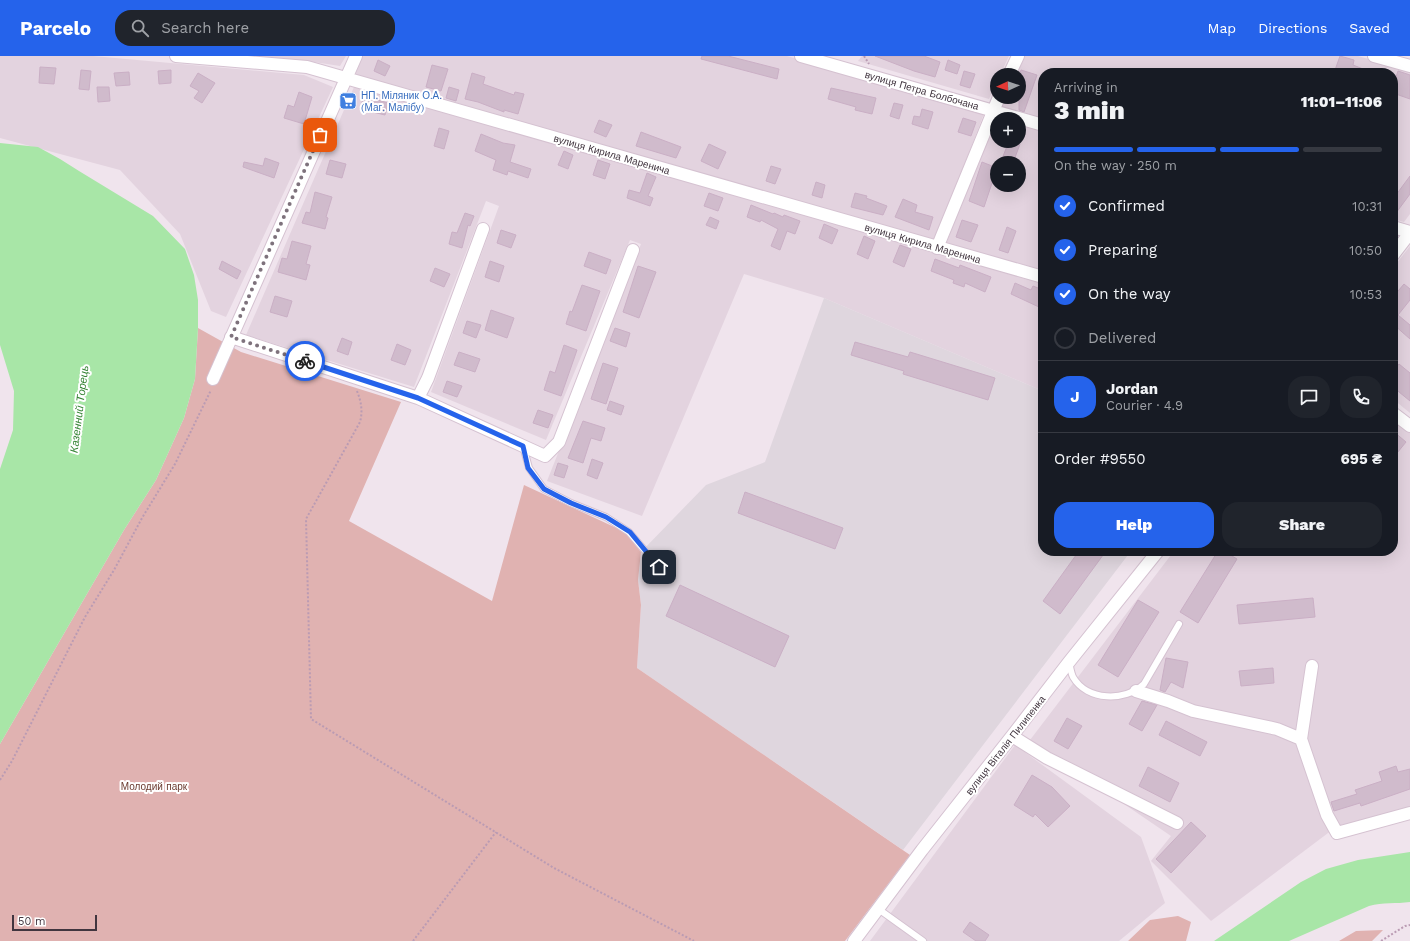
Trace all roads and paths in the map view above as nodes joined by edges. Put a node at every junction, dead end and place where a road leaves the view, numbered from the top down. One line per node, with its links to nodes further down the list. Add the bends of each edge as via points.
1 (176, 56): 8 (street, вулиця Кирила Маренича, via 307,67)
2 (356, 56): 8 (street)
3 (801, 56): 10 (street, вулиця Петра Болбочана)
4 (1018, 56): 7 (street)
5 (1374, 56): 6 (street)
6 (1410, 66)
7 (1012, 68)
8 (345, 78): 15 (street, вулиця Кирила Маренича); 19 (street)
9 (996, 104): 10 (street)
10 (993, 110): 11 (street, вулиця Петра Болбочана); 15 (street)
11 (1038, 123)
12 (483, 229): 22 (street, via 428,378)
13 (1398, 229): 14 (street)
14 (1410, 233): 16 (street)
15 (937, 248): 18 (street, вулиця Кирила Маренича)
16 (1398, 249)
17 (633, 250): 25 (street, via 559,442 545,456)
18 (1038, 276)
19 (231, 337): 20 (street); 22 (street)
20 (213, 378): 34 (path, via 210,392 176,464 85,617)
21 (356, 388): 37 (path, via 361,401 360,422 306,519 311,719)
22 (418, 398): 25 (street)
23 (1398, 417): 24 (street)
24 (1410, 426)
25 (523, 446): 27 (lane, via 528,468 544,489 606,517 630,532)
26 (1154, 556): 29 (street, вулиця Віталія Пилипенка)
27 (659, 567)
28 (1179, 624): 31 (lane, via 1144,684)
29 (1069, 662): 31 (lane, via 1072,676 1082,688 1096,695 1116,696); 32 (street, вулиця Віталія Пилипенка)
30 (1312, 666): 33 (street)
31 (1136, 692): 33 (street, via 1193,711 1277,729)
32 (1012, 736): 36 (street, via 1047,758); 38 (street, вулиця Віталія Пилипенка)
33 (1301, 739): 35 (street, via 1327,815 1337,833)
34 (0, 780)
35 (1410, 812)
36 (1177, 822)
37 (496, 832): 40 (path); 41 (path, via 554,868)
38 (877, 908): 42 (street, вулиця Віталія Пилипенка); 43 (lane)
39 (1410, 925): 44 (path)
40 (413, 941)
41 (694, 941)
42 (854, 941)
43 (923, 941)
44 (1381, 941)

